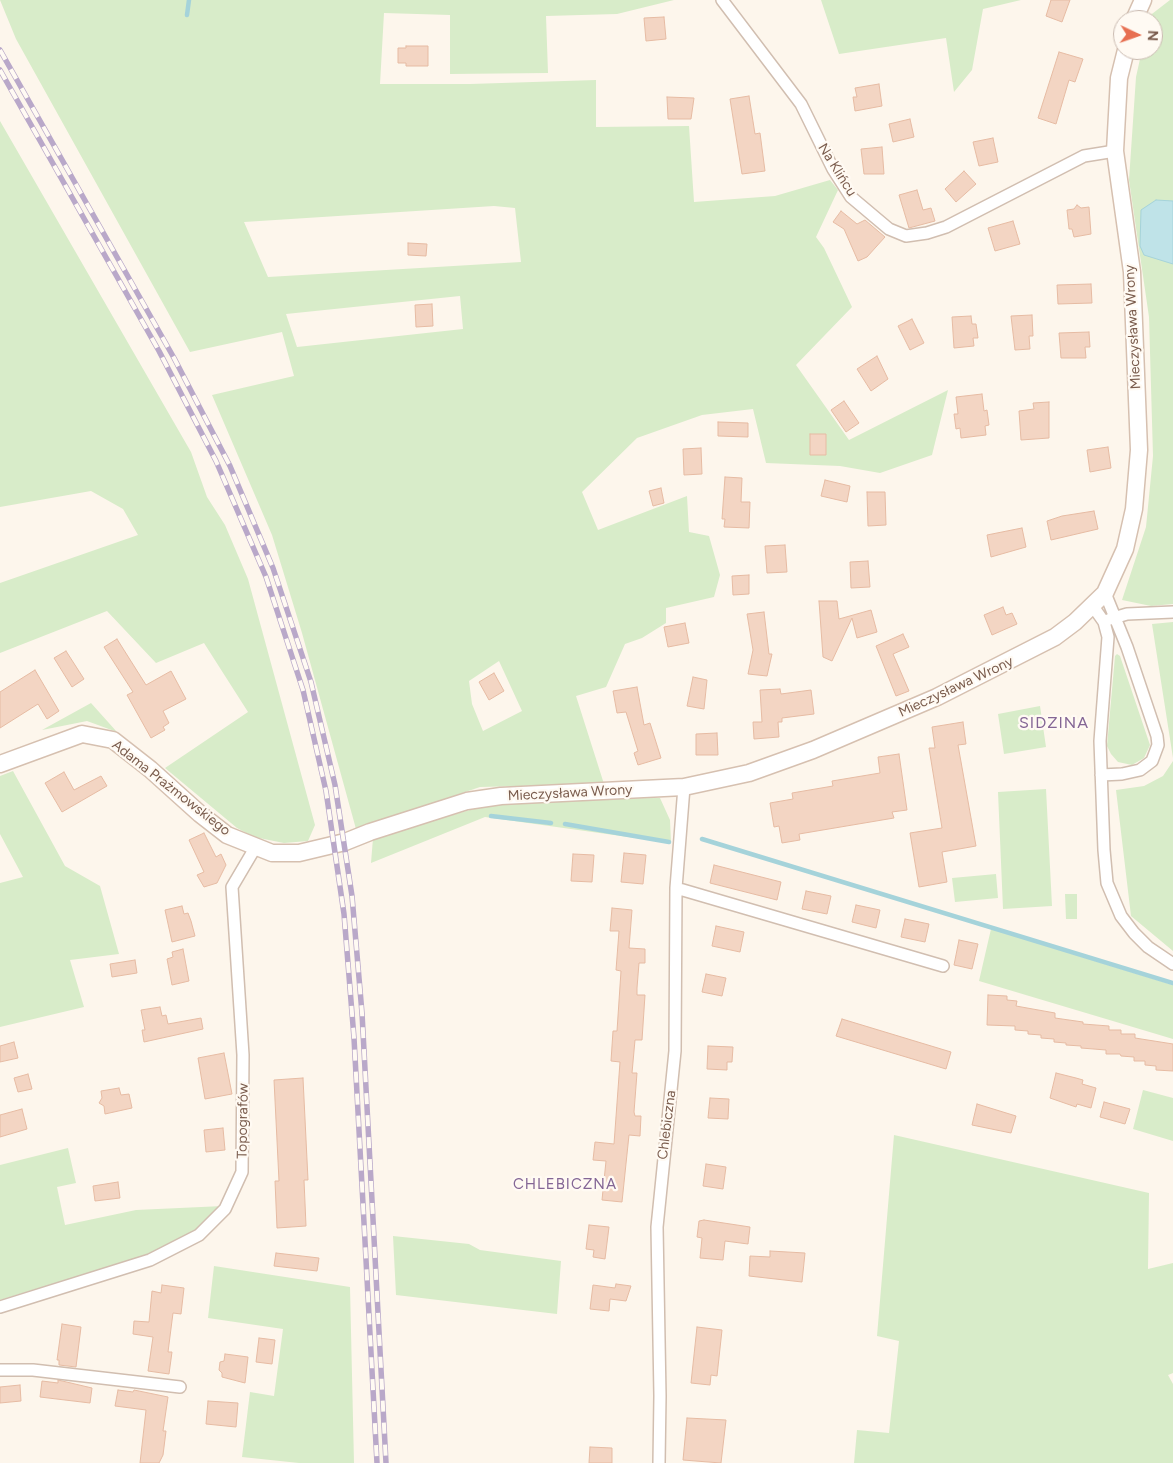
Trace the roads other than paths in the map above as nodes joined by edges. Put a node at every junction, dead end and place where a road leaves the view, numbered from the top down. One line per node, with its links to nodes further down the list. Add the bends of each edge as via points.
1 (722, 0): 3 (street, Na Klińcu, via 801,104 833,169 851,197 889,229 906,236 946,227 1084,156)
2 (1124, 60): 3 (street, Mieczysława Wrony, via 1119,78)
3 (1115, 151): 4 (street, Mieczysława Wrony, via 1132,272 1138,450 1130,531 1118,570)
4 (1105, 593): 5 (street, Mieczysława Wrony); 7 (street)
5 (1092, 605): 8 (street); 11 (street, Mieczysława Wrony, via 1075,622 1039,647 937,697 770,767)
6 (1173, 612): 7 (street)
7 (1116, 617): 8 (street); 10 (street, via 1158,745 1152,761 1140,770)
8 (1104, 622): 10 (street, via 1108,651 1100,741)
9 (0, 764): 12 (street, Adama Prażmowskiego, via 82,734 113,740 200,814 227,834)
10 (1101, 775): 14 (street, via 1105,865 1112,899 1134,933)
11 (684, 787): 12 (street, Mieczysława Wrony, via 501,796 467,801 312,850 288,854); 13 (street, Chlebiczna)
12 (255, 848): 16 (street, Topografów, via 232,887 243,1055 242,1172 225,1209 199,1235 150,1260)
13 (676, 888): 15 (street); 19 (street, Chlebiczna, via 675,1050 658,1227)
14 (1173, 964)
15 (942, 966)
16 (0, 1306)
17 (0, 1370): 18 (street, via 33,1370)
18 (180, 1387)
19 (659, 1463)

